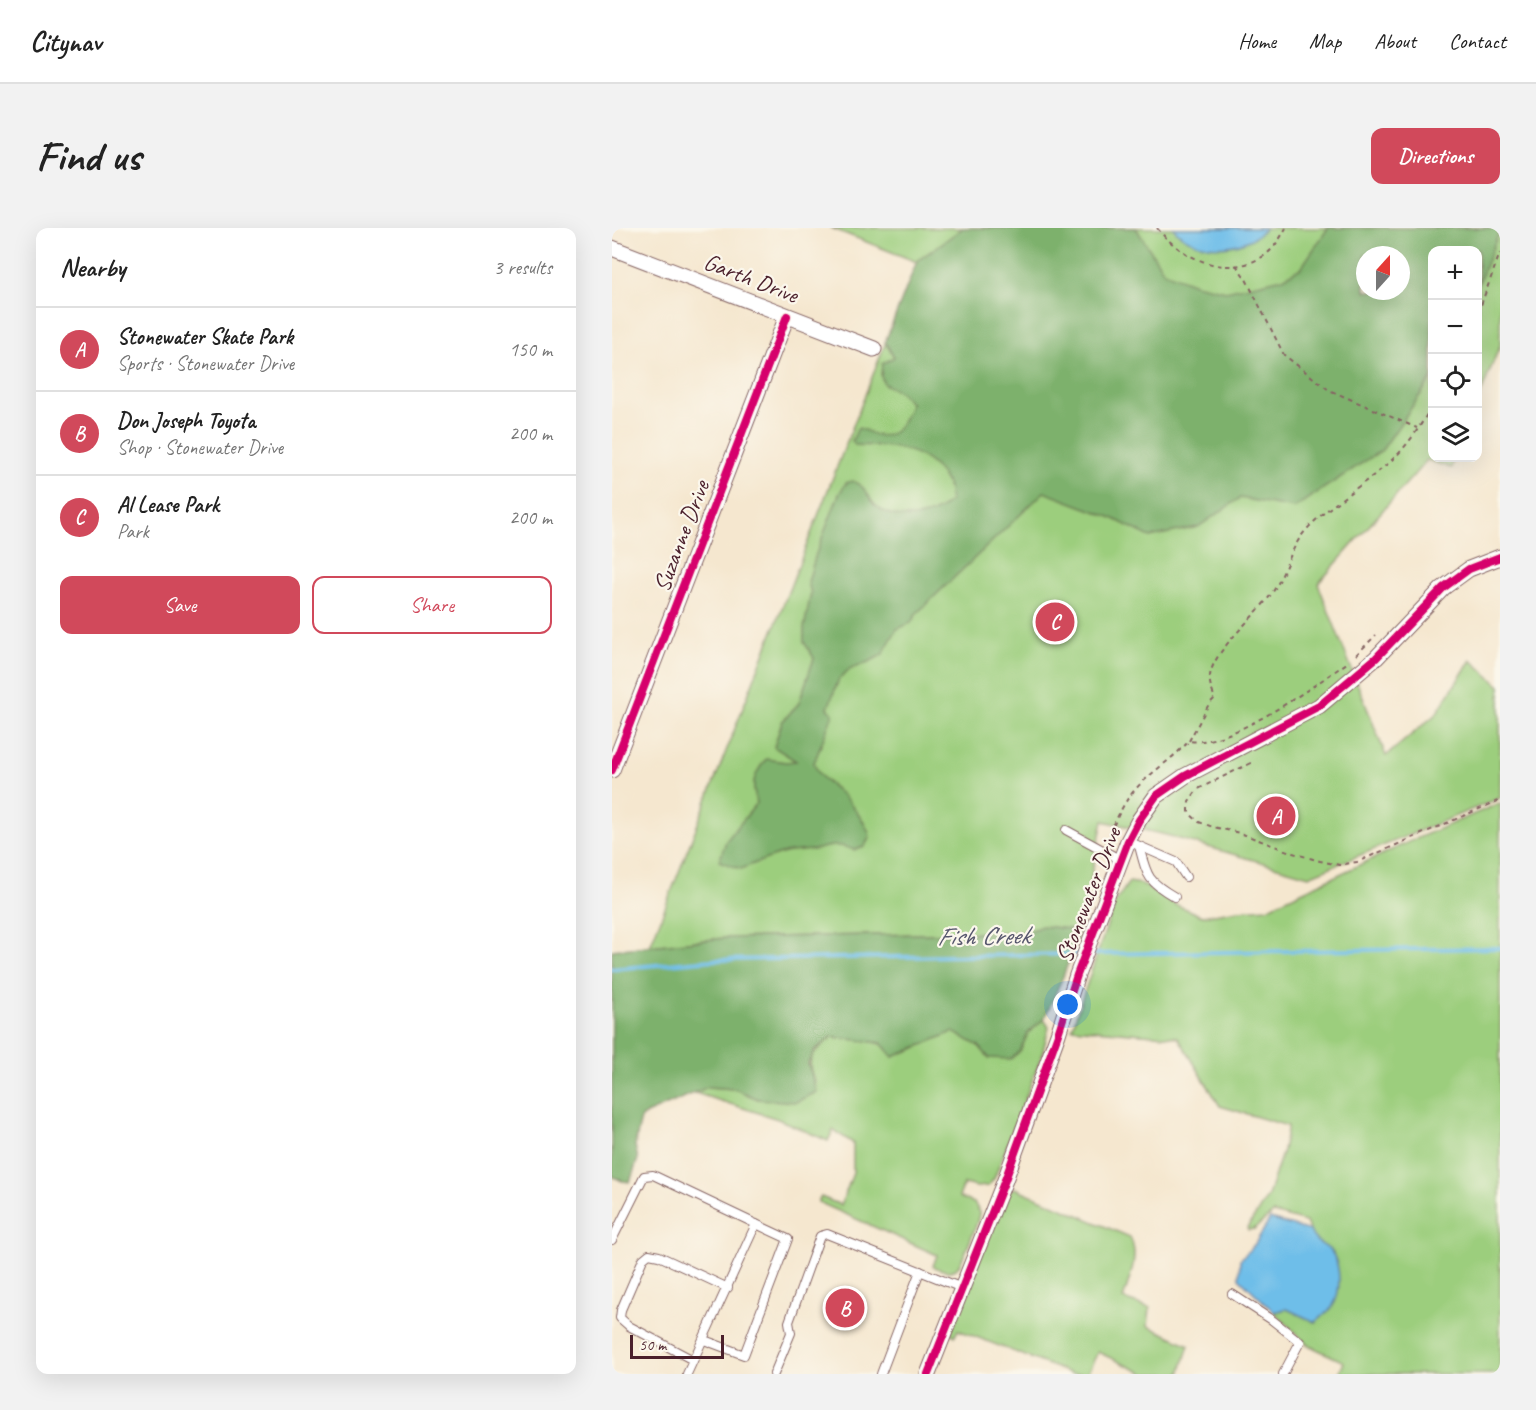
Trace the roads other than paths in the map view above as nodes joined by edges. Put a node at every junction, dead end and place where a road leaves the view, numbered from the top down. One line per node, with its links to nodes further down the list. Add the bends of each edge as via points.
1 (612, 248): 2 (street, Garth Drive)
2 (787, 316): 3 (street, Garth Drive); 5 (street, Suzanne Drive)
3 (874, 349)
4 (1500, 556): 7 (street, Stonewater Drive, via 1469,569 1443,588 1376,658 1319,706 1185,776 1156,796 1139,820)
5 (612, 770)
6 (1066, 830): 8 (lane)
7 (1133, 844): 8 (street, Stonewater Drive); 9 (lane, via 1176,862); 10 (lane, via 1150,879)
8 (1121, 860): 15 (street, Stonewater Drive)
9 (1186, 877)
10 (1175, 897)
11 (756, 1224): 12 (lane, via 653,1175 644,1176); 14 (lane); 17 (lane, via 788,1239 744,1355)
12 (612, 1240)
13 (920, 1271): 15 (lane); 20 (lane, via 827,1234 820,1236 789,1322 791,1333); 21 (lane)
14 (728, 1288): 17 (lane); 18 (lane, via 659,1256 649,1254 643,1259 620,1318)
15 (962, 1288): 22 (street, Stonewater Drive)
16 (1232, 1294): 23 (lane, via 1300,1342)
17 (704, 1340): 18 (lane)
18 (693, 1360): 19 (lane)
19 (687, 1374)
20 (774, 1374)
21 (881, 1374)
22 (928, 1374)
23 (1283, 1374)

